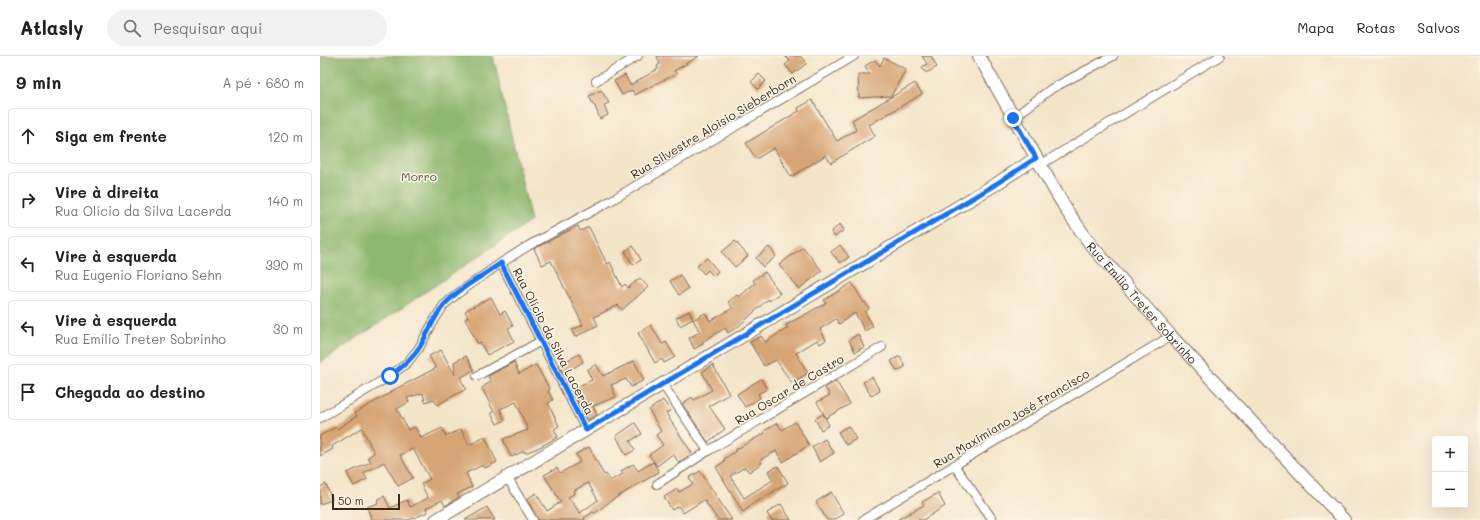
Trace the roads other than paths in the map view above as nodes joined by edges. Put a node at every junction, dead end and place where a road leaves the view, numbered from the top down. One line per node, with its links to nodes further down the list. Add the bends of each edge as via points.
1 (638, 56): 6 (street)
2 (854, 56): 9 (street, Rua Silvestre Aloisio Sieberborn)
3 (979, 56): 7 (street, Rua Emílio Treter Sobrinho)
4 (1114, 56): 7 (street, via 1051,89)
5 (1220, 56): 8 (street)
6 (596, 81)
7 (1013, 118): 8 (street, Rua Emílio Treter Sobrinho)
8 (1038, 162): 10 (street, Rua Emílio Treter Sobrinho, via 1091,245); 14 (street, via 996,184)
9 (501, 263): 11 (street, Rua Olício da Silva Lacerda); 15 (street, Rua Silvestre Aloisio Sieberborn, via 444,305 419,348 407,363)
10 (1172, 336): 18 (street, Rua Maximiano José Francisco); 25 (street, Rua Emílio Treter Sobrinho)
11 (541, 341): 13 (street); 16 (street, Rua Olício da Silva Lacerda)
12 (882, 347): 17 (street, Rua Oscar de Castro)
13 (477, 376)
14 (662, 384): 16 (street); 17 (street)
15 (320, 418)
16 (586, 430): 19 (street)
17 (708, 451): 20 (street, Rua Oscar de Castro)
18 (954, 466): 23 (street, Rua Maximiano José Francisco); 24 (street)
19 (507, 478): 21 (street); 22 (street)
20 (657, 484)
21 (436, 520)
22 (533, 520)
23 (863, 520)
24 (992, 520)
25 (1344, 520)

